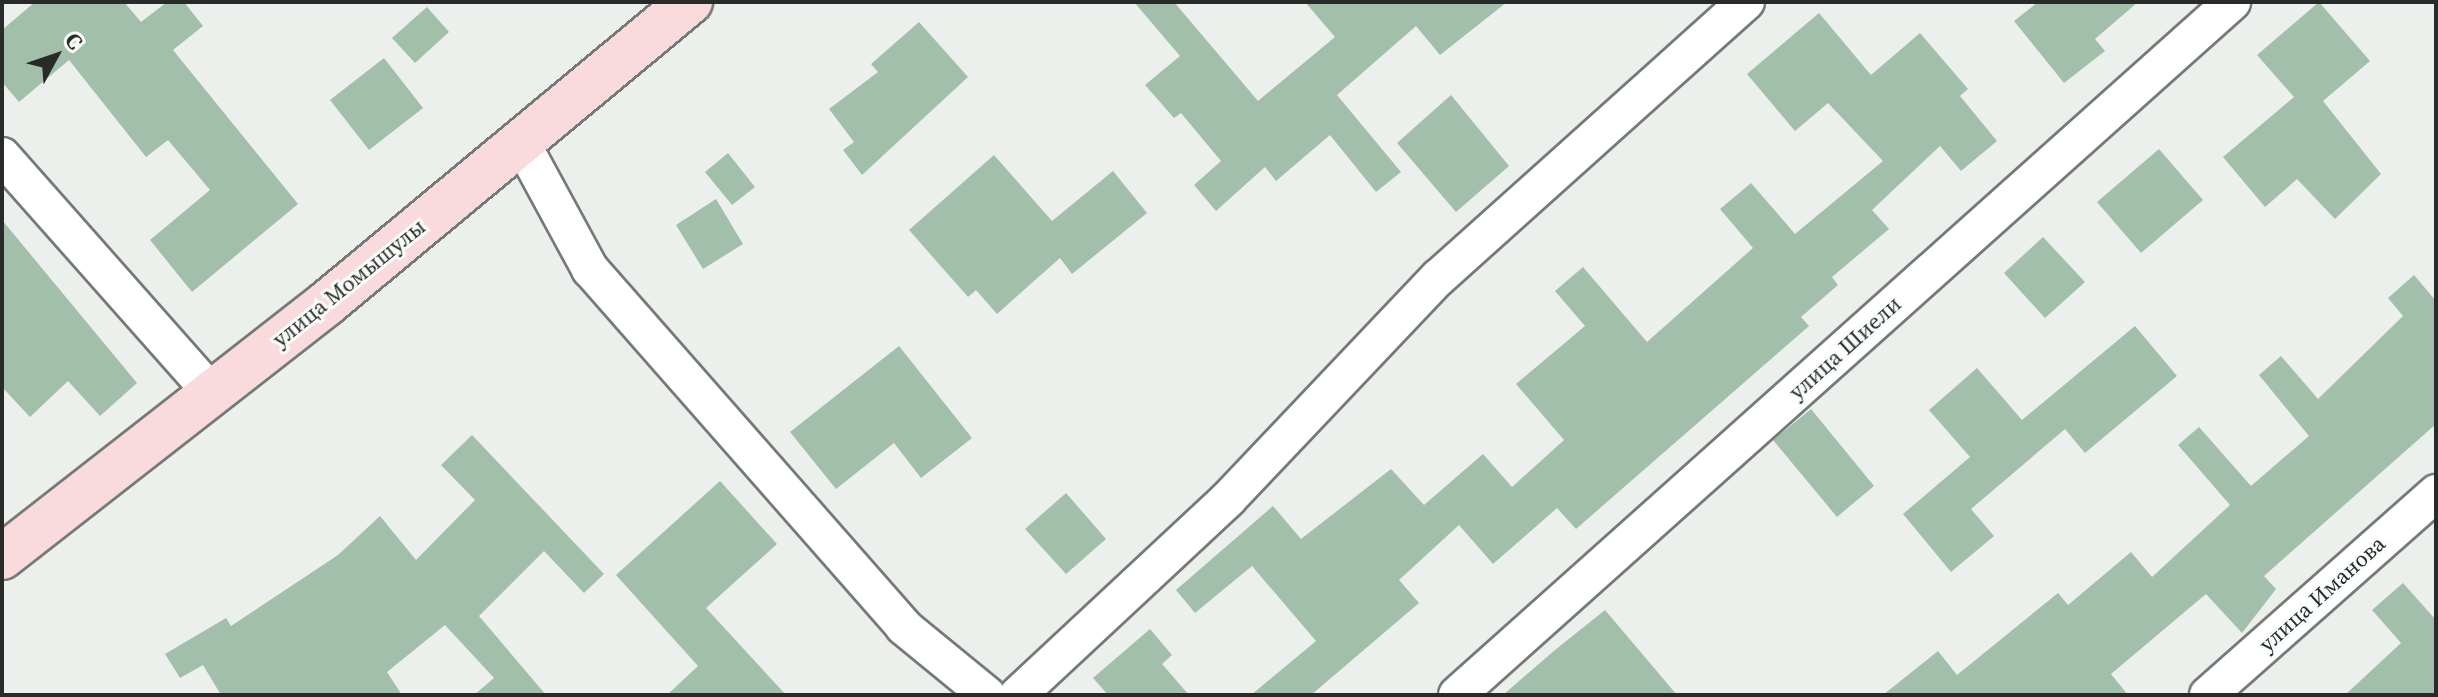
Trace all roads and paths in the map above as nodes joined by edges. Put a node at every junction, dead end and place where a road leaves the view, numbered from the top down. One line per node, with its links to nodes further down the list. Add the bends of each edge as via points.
1 (690, 2): 4 (street, улица Момышулы)
2 (1746, 2): 10 (street, via 1438,278 1228,499)
3 (2232, 2): 11 (street, улица Шиели)
4 (521, 142): 6 (street, улица Момышулы); 9 (street, via 590,269 904,627)
5 (2, 156): 6 (street)
6 (212, 393): 8 (street, улица Момышулы)
7 (2436, 493): 12 (street, улица Иманова)
8 (2, 557)
9 (987, 695)
10 (1018, 695)
11 (1457, 695)
12 (2208, 695)

